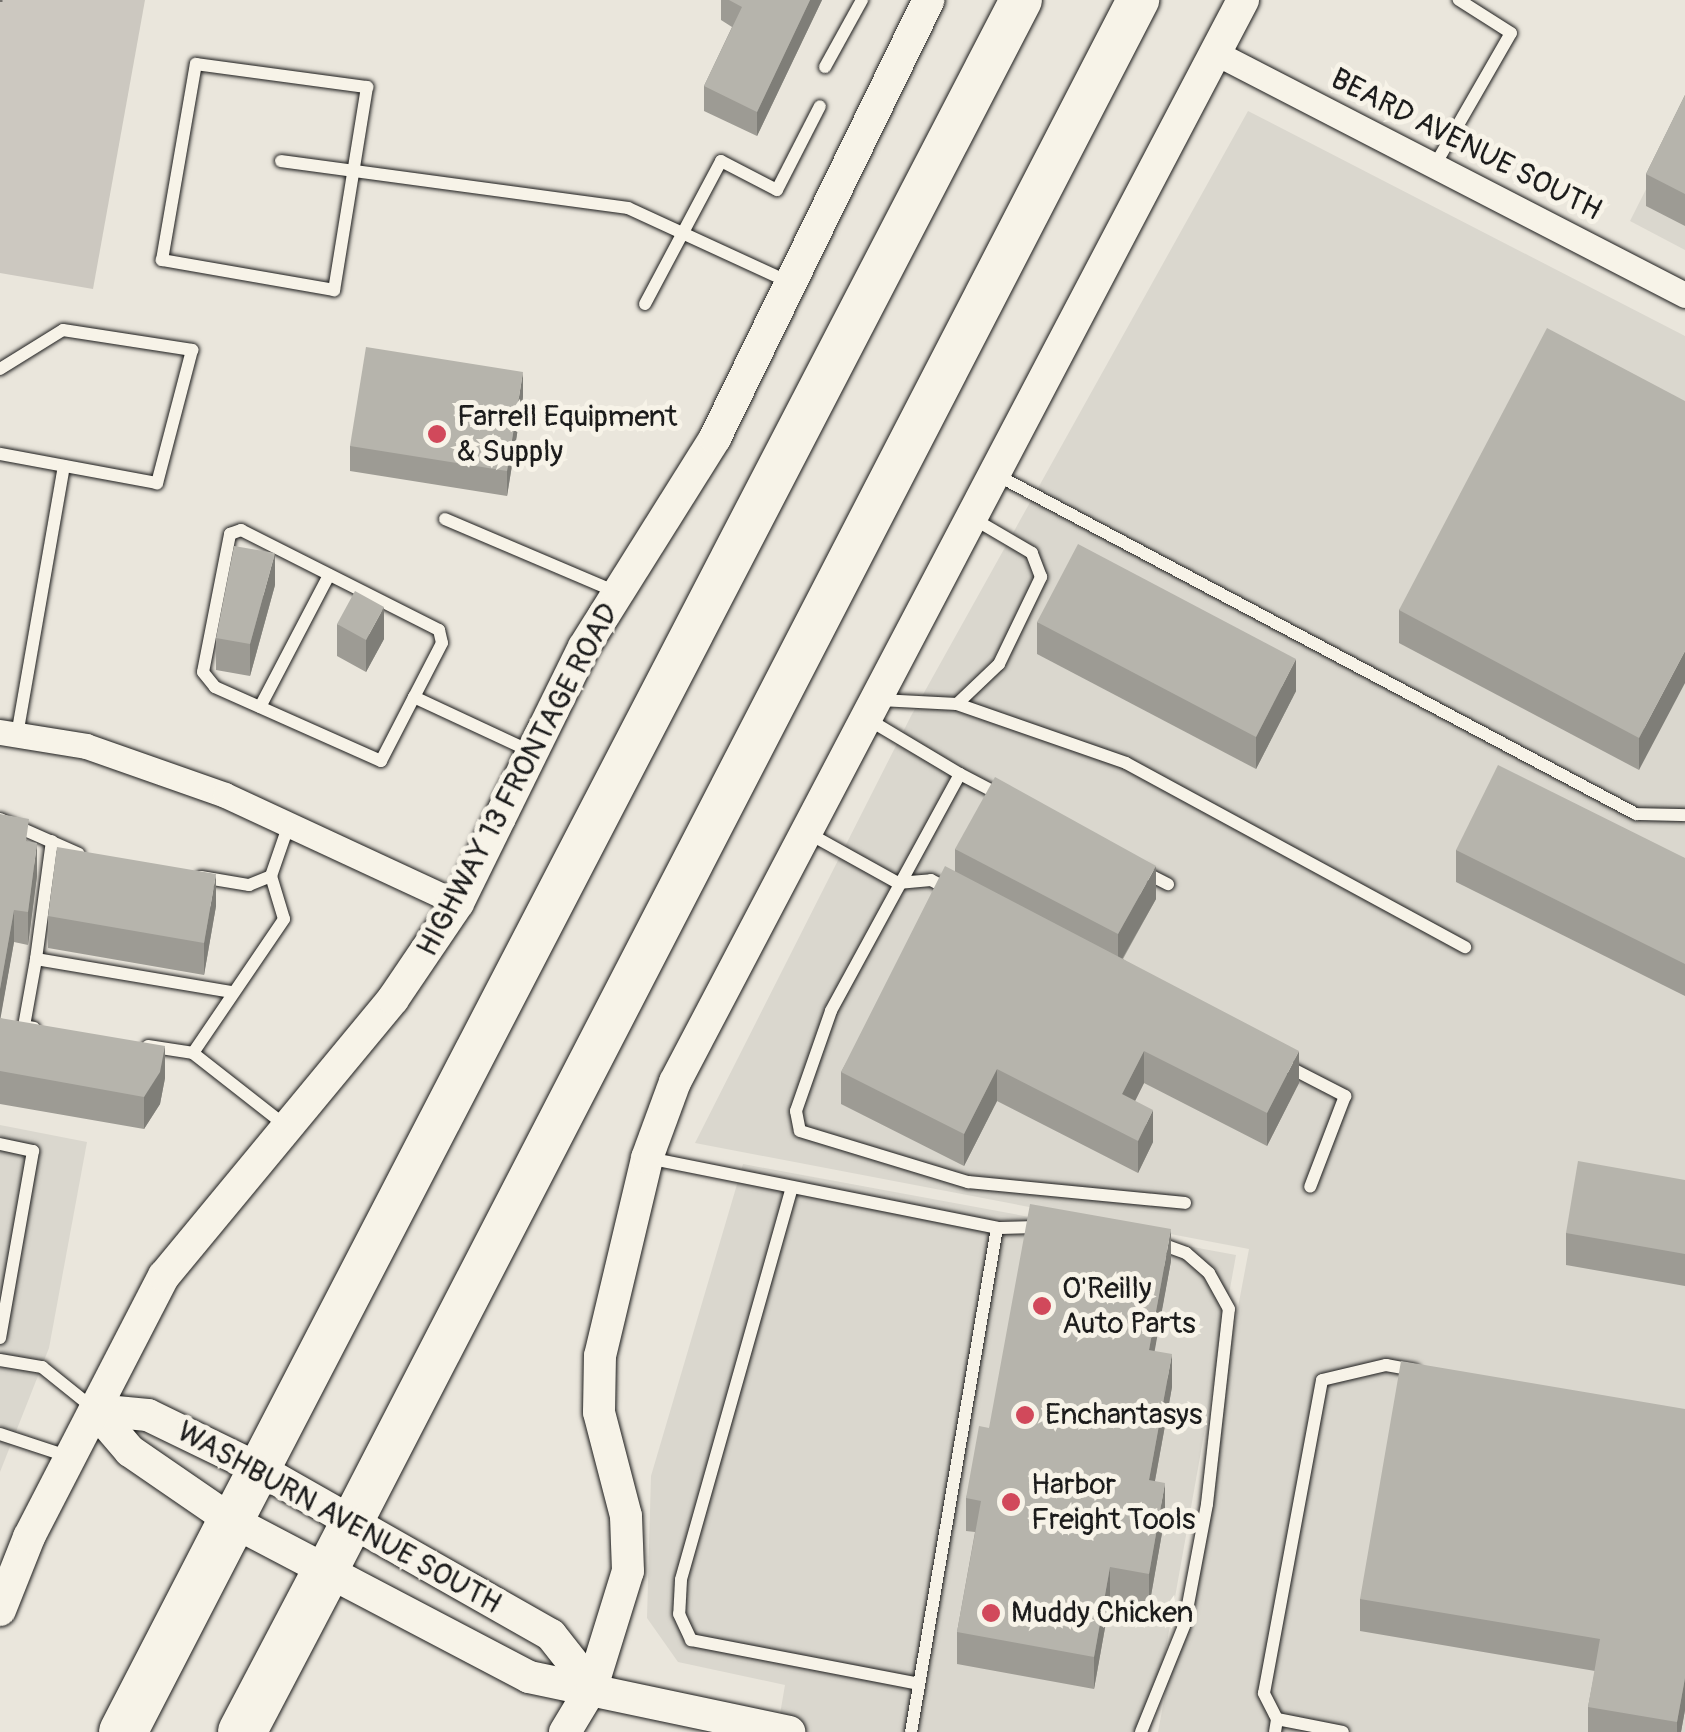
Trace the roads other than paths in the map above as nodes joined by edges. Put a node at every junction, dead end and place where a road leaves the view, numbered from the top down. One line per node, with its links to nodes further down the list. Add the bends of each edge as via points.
1 (862, 0): 8 (lane)
2 (1021, 0): 68 (highway)
3 (1138, 0): 70 (highway)
4 (1243, 0): 7 (street)
5 (1459, 0): 11 (lane, via 1511,33)
6 (924, 2): 14 (street, HIGHWAY 13 FRONTAGE ROAD)
7 (1216, 53): 11 (street, BEARD AVENUE SOUTH); 20 (street)
8 (825, 67)
9 (820, 106): 13 (lane, via 776,190 721,162)
10 (281, 161): 12 (lane)
11 (1435, 166): 15 (street, BEARD AVENUE SOUTH)
12 (353, 171): 12 (lane, via 366,87 196,64 162,260 334,290); 13 (lane, via 628,208)
13 (685, 231): 14 (lane); 16 (lane)
14 (792, 283): 24 (street, HIGHWAY 13 FRONTAGE ROAD, via 715,438)
15 (1685, 295)
16 (645, 304)
17 (0, 369): 19 (lane, via 63,330 192,350 158,483)
18 (0, 454): 19 (lane)
19 (64, 466): 29 (lane)
20 (991, 472): 21 (street); 33 (lane, via 1636,814)
21 (968, 515): 26 (lane, via 1032,553 1042,578 999,664); 28 (street)
22 (445, 519): 24 (lane)
23 (329, 574): 25 (lane, via 438,630 442,643); 27 (lane); 27 (lane, via 241,530 230,534 204,672 214,687)
24 (618, 593): 30 (street, HIGHWAY 13 FRONTAGE ROAD)
25 (414, 697): 27 (lane, via 381,760); 30 (lane)
26 (957, 704): 28 (lane); 46 (lane, via 1126,763)
27 (260, 707)
28 (868, 708): 31 (lane); 36 (street)
29 (8, 733): 35 (street, via 86,746)
30 (532, 752): 45 (street, HIGHWAY 13 FRONTAGE ROAD)
31 (960, 774): 32 (lane); 42 (lane)
32 (1012, 802)
33 (1685, 816)
34 (0, 820): 37 (lane)
35 (288, 824): 41 (lane); 45 (street)
36 (806, 832): 42 (lane); 55 (street, via 675,1082)
37 (52, 840): 38 (lane); 47 (lane)
38 (99, 858)
39 (1133, 866): 43 (lane)
40 (193, 875): 41 (lane, via 249,885)
41 (272, 876): 48 (lane, via 284,918)
42 (898, 884): 44 (lane, via 931,880); 58 (lane, via 831,1010 796,1111 800,1131 968,1182)
43 (1168, 884)
44 (966, 898)
45 (458, 903): 53 (street, HIGHWAY 13 FRONTAGE ROAD, via 394,999)
46 (1466, 947)
47 (36, 959): 48 (lane); 49 (lane, via 24,1026)
48 (232, 992): 51 (lane)
49 (43, 1030)
50 (137, 1044): 51 (lane)
51 (194, 1053): 53 (lane)
52 (1276, 1060): 57 (lane, via 1345,1096)
53 (286, 1126): 65 (street, HIGHWAY 13 FRONTAGE ROAD, via 164,1276)
54 (0, 1144): 62 (lane, via 33,1150)
55 (647, 1158): 56 (lane); 74 (street, via 600,1356 598,1412 626,1516 628,1572)
56 (792, 1187): 59 (lane); 73 (lane, via 681,1580 679,1614 692,1640)
57 (1310, 1187)
58 (1185, 1203)
59 (997, 1228): 60 (lane); 73 (lane)
60 (1052, 1229)
61 (1146, 1242): 81 (lane, via 1186,1253 1210,1273 1229,1309 1207,1504 1184,1626)
62 (0, 1338)
63 (0, 1360): 65 (lane, via 42,1367)
64 (1424, 1372): 75 (lane, via 1386,1365 1322,1380 1264,1694)
65 (95, 1410): 67 (street, HIGHWAY 13 FRONTAGE ROAD); 68 (street, WASHBURN AVENUE SOUTH, via 148,1414); 69 (street, WASHBURN AVENUE SOUTH, via 130,1451)
66 (0, 1434): 67 (lane)
67 (70, 1457): 72 (street, HIGHWAY 13 FRONTAGE ROAD)
68 (257, 1468): 69 (highway); 70 (street, WASHBURN AVENUE SOUTH)
69 (232, 1520): 71 (street, WASHBURN AVENUE SOUTH); 76 (highway)
70 (352, 1522): 71 (highway); 74 (street, WASHBURN AVENUE SOUTH, via 551,1636)
71 (325, 1574): 74 (street, WASHBURN AVENUE SOUTH, via 528,1677); 77 (highway)
72 (0, 1609)
73 (918, 1684): 80 (lane)
74 (592, 1687): 78 (street); 79 (street, WASHBURN AVENUE SOUTH)
75 (1276, 1726): 82 (lane)
76 (123, 1732)
77 (242, 1732)
78 (565, 1732)
79 (789, 1732)
80 (910, 1732)
81 (1140, 1732)
82 (1343, 1732)

